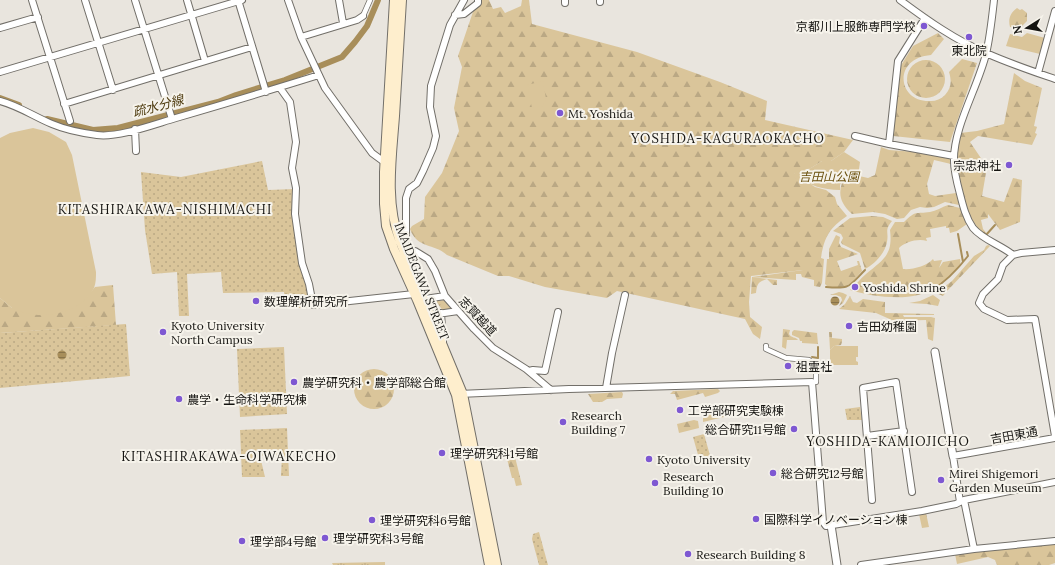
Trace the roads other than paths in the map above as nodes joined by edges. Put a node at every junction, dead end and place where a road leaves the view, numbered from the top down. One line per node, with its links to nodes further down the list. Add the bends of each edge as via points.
1 (32, 0): 19 (street)
2 (85, 0): 25 (street)
3 (135, 0): 23 (street)
4 (186, 0): 16 (street)
5 (240, 0): 16 (street); 26 (street)
6 (288, 0): 24 (street)
7 (339, 0): 21 (street)
8 (370, 0): 18 (street)
9 (394, 0): 47 (main road, IMAIDEGAWA STREET)
10 (402, 0): 47 (main road, IMAIDEGAWA STREET)
11 (464, 0): 17 (street)
12 (478, 0): 17 (street, via 478,3 464,14)
13 (900, 0): 20 (street)
14 (994, 0): 27 (street)
15 (1055, 11): 31 (street)
16 (191, 15): 23 (street); 29 (street)
17 (455, 15): 49 (street, via 431,86 430,107 436,136 433,148 417,183 409,189 406,198 406,239)
18 (363, 16): 21 (street)
19 (38, 17): 22 (street); 28 (street)
20 (925, 18): 27 (street); 44 (street, via 898,61)
21 (343, 23): 24 (street)
22 (0, 28)
23 (144, 29): 25 (street); 33 (street)
24 (301, 37): 32 (street)
25 (98, 43): 28 (street); 36 (street)
26 (252, 47): 29 (street); 37 (street)
27 (986, 53): 31 (street); 46 (street, via 960,129)
28 (50, 58): 30 (street); 39 (street)
29 (205, 61): 33 (street)
30 (0, 72)
31 (1038, 73): 34 (street)
32 (319, 75): 35 (street); 47 (street, via 332,98 372,153)
33 (159, 76): 36 (street); 40 (street)
34 (1055, 79)
35 (280, 88): 37 (street); 51 (street, via 290,102 296,142 292,168 296,188 295,214 302,263 313,305)
36 (113, 90): 39 (street)
37 (266, 92): 40 (street)
38 (0, 101): 42 (street, via 16,106 53,125 77,132 111,135)
39 (64, 104): 41 (street)
40 (172, 119): 42 (street)
41 (70, 121)
42 (135, 129): 45 (street)
43 (855, 136): 44 (street)
44 (889, 144): 46 (street)
45 (136, 151)
46 (954, 156): 50 (street, via 954,173 963,206 972,226 982,236)
47 (388, 165): 49 (main road, IMAIDEGAWA STREET, via 395,229); 51 (main road, IMAIDEGAWA STREET, via 384,204 386,226)
48 (1055, 250): 50 (street)
49 (403, 251): 53 (street, 志賀越道, via 415,252 428,260); 54 (main road, IMAIDEGAWA STREET)
50 (1013, 255): 69 (street, via 1003,264 998,278 983,294 979,303 984,309 1007,320 1035,319)
51 (414, 294): 66 (main road, IMAIDEGAWA STREET)
52 (625, 295): 64 (street)
53 (445, 296): 54 (street); 55 (street, 志賀越道)
54 (424, 299): 58 (main road, IMAIDEGAWA STREET)
55 (458, 311): 57 (street); 62 (street, 志賀越道, via 493,348)
56 (558, 312): 62 (street, via 545,371)
57 (441, 313): 58 (street); 59 (street)
58 (431, 315): 59 (main road, IMAIDEGAWA STREET)
59 (443, 344): 66 (main road, IMAIDEGAWA STREET)
60 (766, 346): 63 (street, via 766,349 786,358 809,360 816,367)
61 (935, 352): 70 (street)
62 (529, 371): 65 (street, 志賀越道)
63 (814, 382): 64 (street); 75 (street, via 823,522 826,526)
64 (606, 388): 65 (street)
65 (551, 390): 66 (street)
66 (459, 394): 78 (main road, IMAIDEGAWA STREET); 79 (main road, IMAIDEGAWA STREET)
67 (904, 431): 68 (street); 68 (street, via 896,382 863,388); 72 (street)
68 (867, 436): 73 (street)
69 (1055, 437): 70 (street, 吉田東通)
70 (953, 456): 74 (street)
71 (1055, 482): 74 (street)
72 (912, 492)
73 (872, 500)
74 (962, 501): 75 (street, via 922,511); 77 (street)
75 (831, 525): 80 (street)
76 (1055, 541): 77 (street)
77 (974, 549): 81 (street)
78 (489, 565)
79 (497, 565)
80 (837, 565)
81 (861, 565)

